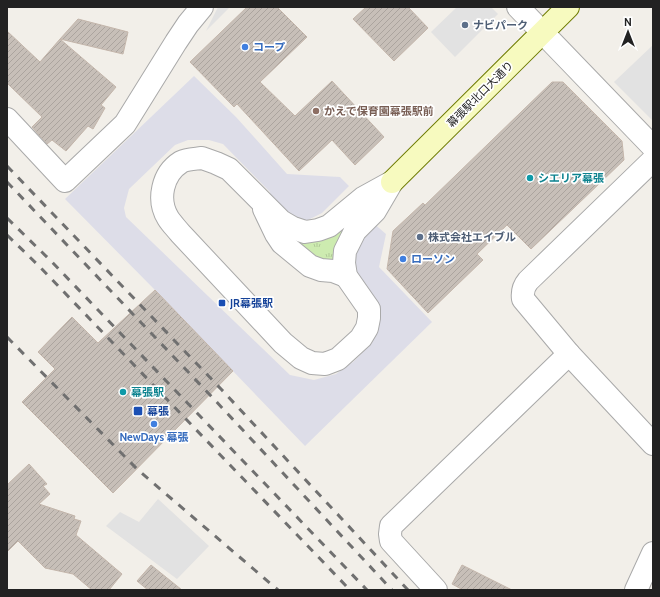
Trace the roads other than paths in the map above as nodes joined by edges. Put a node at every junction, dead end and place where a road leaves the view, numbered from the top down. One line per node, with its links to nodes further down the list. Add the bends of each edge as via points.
1 (202, 7): 5 (street, via 176,42 125,124 66,181)
2 (518, 7): 4 (street)
3 (568, 7): 4 (street, 幕張駅北口大通り)
4 (542, 32): 6 (street); 8 (street, 幕張駅北口大通り)
5 (7, 119)
6 (653, 147)
7 (653, 160): 11 (street, via 524,285 523,299)
8 (392, 182): 9 (street, via 363,198 329,226 305,232 281,221); 10 (street, via 375,211 355,231 350,240 345,251)
9 (259, 199): 10 (street, via 282,242 310,266); 10 (street, via 229,169 202,158 181,162 166,178 162,191 162,202 168,218 180,233 283,343 301,358 312,363 325,364 338,360 361,338 367,328 369,309)
10 (346, 276)
11 (569, 354): 12 (street); 14 (street, via 390,526 391,541)
12 (653, 444)
13 (653, 553): 15 (street)
14 (436, 590)
15 (636, 590)

